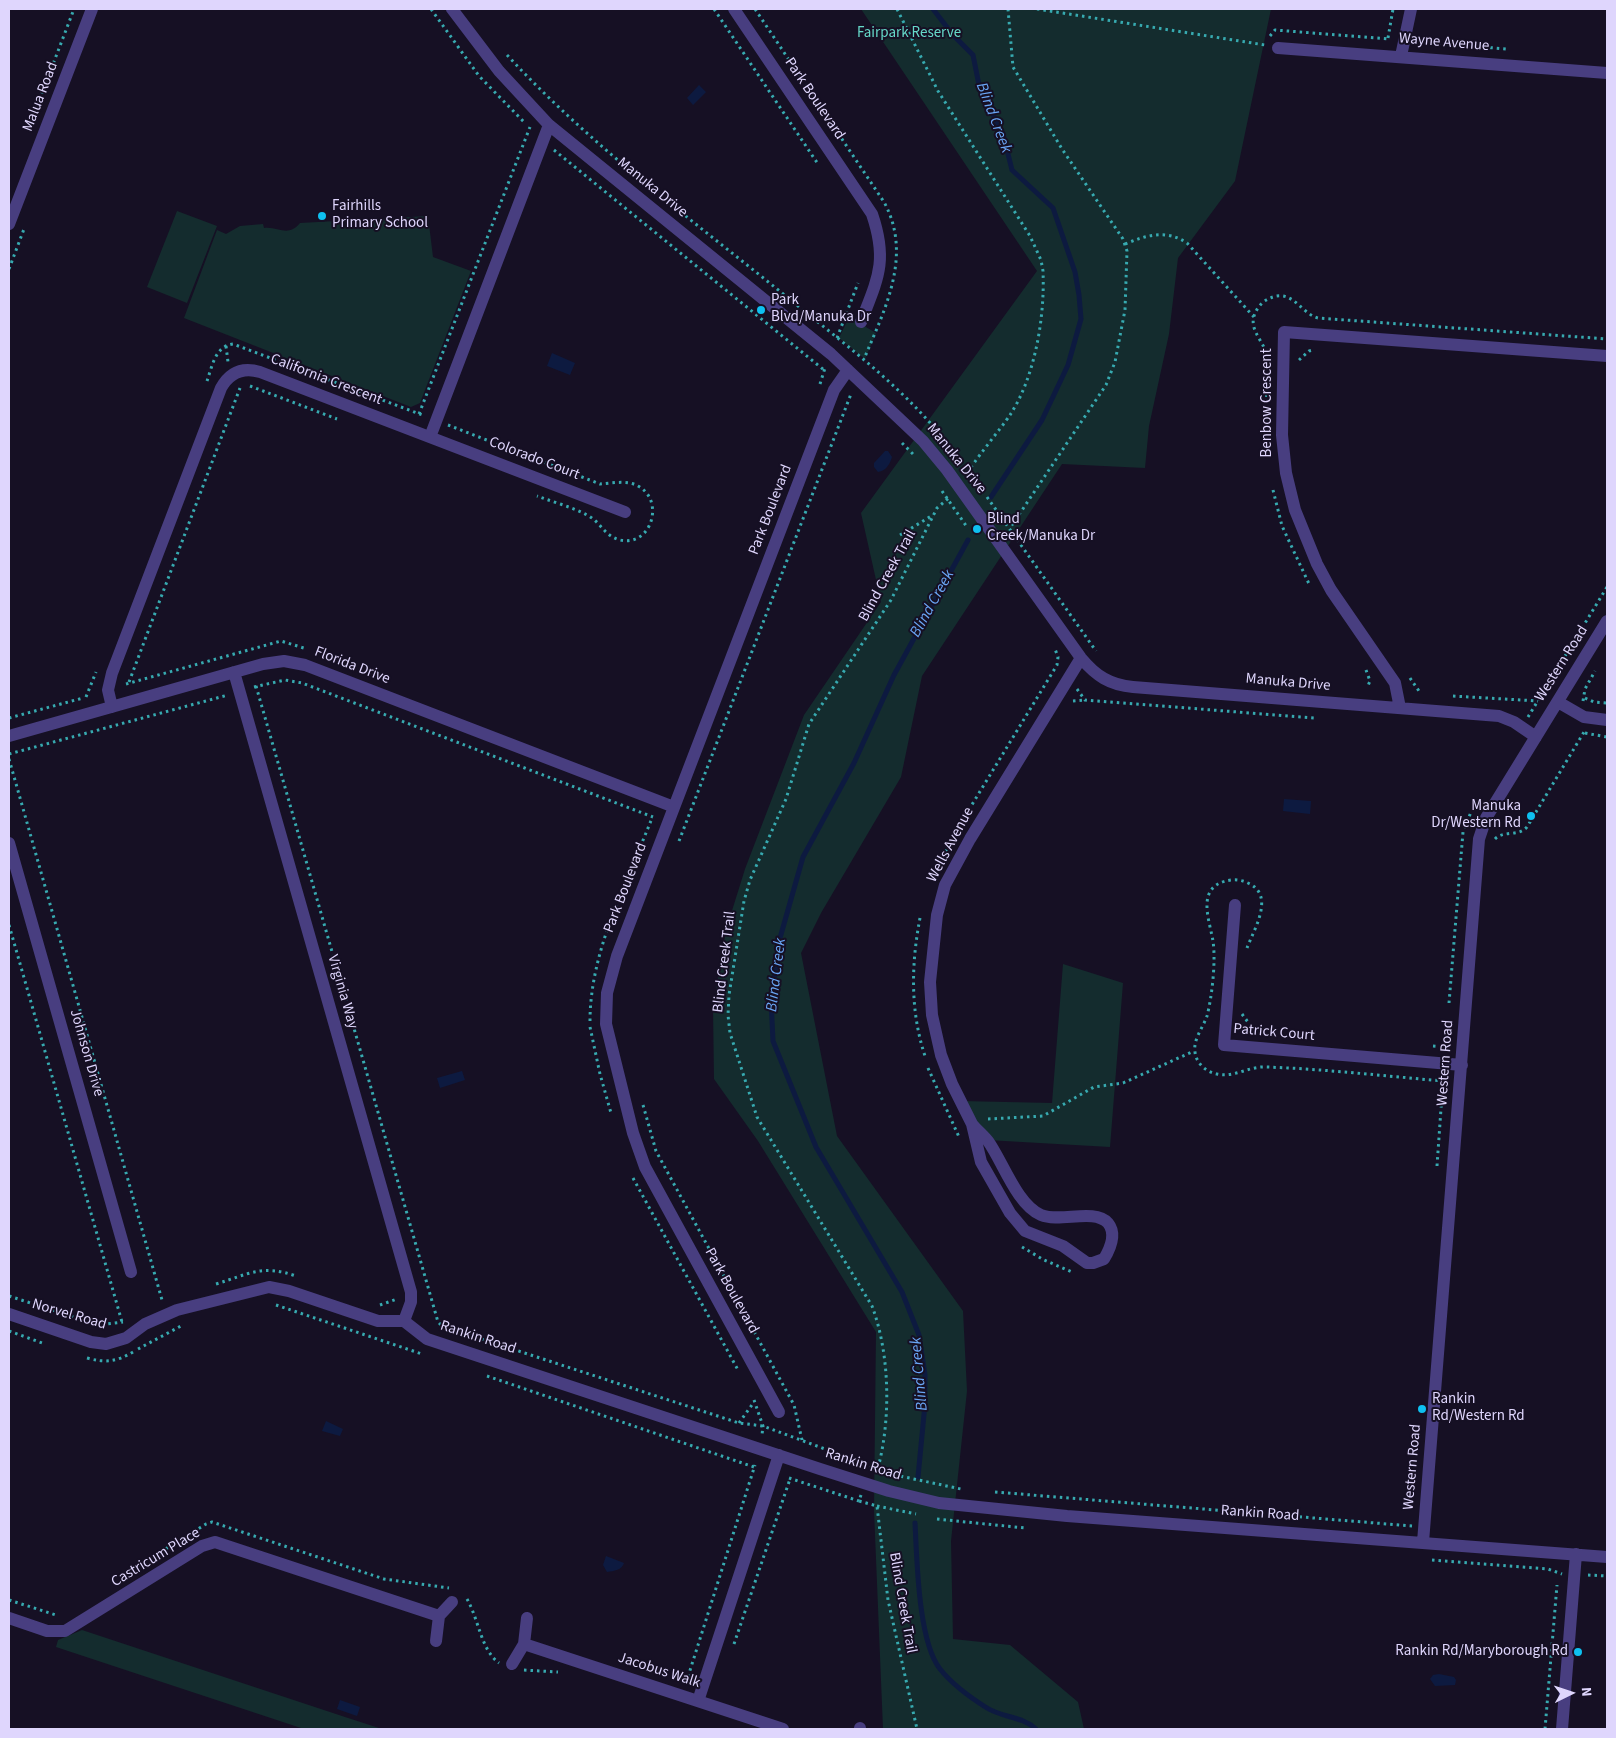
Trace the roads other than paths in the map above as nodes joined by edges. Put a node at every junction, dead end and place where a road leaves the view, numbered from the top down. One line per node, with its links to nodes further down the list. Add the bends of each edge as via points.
1 (92, 9): 9 (street, Malua Road)
2 (452, 9): 8 (street, Manuka Drive, via 499,71)
3 (734, 9): 10 (street, Park Boulevard, via 872,214 881,246 880,268)
4 (1411, 9): 6 (street)
5 (1278, 48): 6 (street, Wayne Avenue)
6 (1401, 56): 7 (street, Wayne Avenue)
7 (1607, 73)
8 (549, 125): 12 (street, Manuka Drive); 13 (street)
9 (9, 224)
10 (861, 322)
11 (1607, 356): 20 (street, Benbow Crescent, via 1284,332 1282,435 1286,473 1295,510 1331,590 1396,683)
12 (848, 370): 16 (street, Manuka Drive, via 932,451 960,496); 24 (street, Park Boulevard, via 836,386)
13 (430, 437): 14 (street, Colorado Court); 19 (street, California Crescent, via 260,372 243,370 229,377 110,679 108,690)
14 (625, 512)
15 (1607, 622): 18 (street, Western Road)
16 (1081, 658): 20 (street, Manuka Drive, via 1100,677 1121,686); 28 (street, Wells Avenue, via 957,861 945,885 937,915 930,982 932,1015 952,1084)
17 (234, 672): 19 (street, Florida Drive); 24 (street, Florida Drive, via 284,661 305,665); 31 (street, Virginia Way, via 411,1292)
18 (1558, 702): 21 (street, via 1584,717); 23 (street, Western Road)
19 (112, 707): 22 (street, Florida Drive)
20 (1400, 708): 23 (street, Manuka Drive, via 1499,716)
21 (1607, 720)
22 (9, 736)
23 (1536, 737): 27 (street, Western Road, via 1486,818 1478,839)
24 (674, 807): 32 (street, Park Boulevard, via 611,974 606,1009 608,1038 645,1167)
25 (9, 843): 29 (street, Johnson Drive)
26 (1235, 905): 27 (street, Patrick Court, via 1224,1046)
27 (1462, 1065): 34 (street, Western Road)
28 (978, 1121): 28 (street, Wells Avenue, via 1020,1196 1035,1212 1057,1219 1102,1218 1108,1224 1112,1239 1104,1259 1088,1262 1063,1246 1025,1231 1018,1224 981,1162)
29 (131, 1272)
30 (9, 1314): 31 (street, Norvel Road, via 100,1344 120,1341 145,1324 178,1310 269,1287 378,1321)
31 (404, 1321): 33 (street, Rankin Road, via 428,1339)
32 (779, 1412)
33 (779, 1455): 34 (street, Rankin Road, via 889,1491 939,1503 1066,1516); 44 (street)
34 (1424, 1542): 35 (street, Rankin Road)
35 (1576, 1554): 36 (street, Rankin Road); 46 (street)
36 (1607, 1557)
37 (453, 1596): 38 (street)
38 (439, 1616): 39 (street, Castricum Place, via 214,1542 202,1546 65,1631 47,1631); 41 (street)
39 (9, 1618)
40 (527, 1618): 42 (street)
41 (436, 1640)
42 (524, 1644): 43 (street); 44 (street, Jacobus Walk)
43 (511, 1667)
44 (698, 1701): 45 (street, Jacobus Walk)
45 (783, 1729)
46 (1562, 1729)

